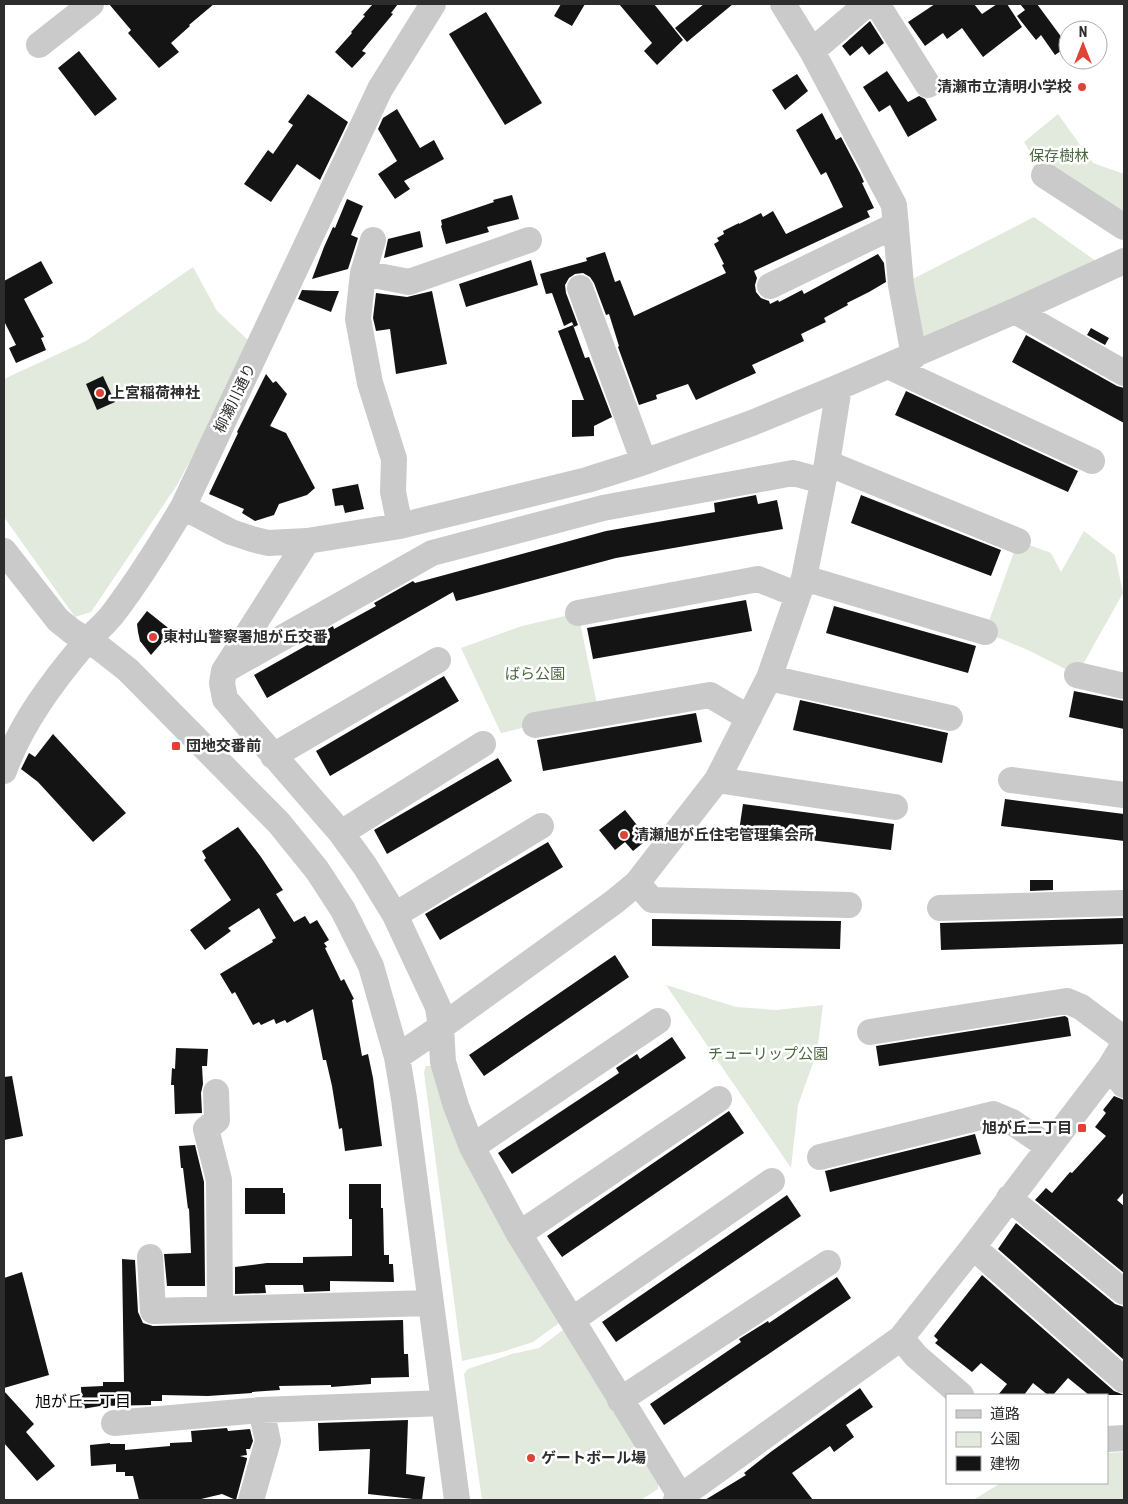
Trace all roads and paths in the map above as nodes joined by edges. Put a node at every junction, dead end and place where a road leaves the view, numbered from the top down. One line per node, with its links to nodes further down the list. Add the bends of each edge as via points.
1 (91, 4): 6 (street)
2 (432, 4): 26 (street, 柳瀬川通り, via 376,98)
3 (783, 4): 7 (street)
4 (867, 4): 7 (street)
5 (877, 4): 8 (street)
6 (39, 46)
7 (812, 51): 10 (street, via 894,205)
8 (928, 85)
9 (1044, 175): 11 (street)
10 (896, 225): 16 (street); 19 (street, via 901,285)
11 (1124, 227)
12 (373, 240): 15 (street)
13 (529, 240): 15 (street, via 409,282)
14 (1124, 261): 18 (street)
15 (363, 272): 27 (street, via 358,319 370,383 394,459 394,492)
16 (770, 286)
17 (580, 288): 24 (street)
18 (1015, 311): 19 (street); 21 (street)
19 (914, 356): 20 (street)
20 (888, 366): 22 (street); 23 (street)
21 (1124, 373)
22 (840, 388): 24 (street); 25 (street)
23 (1092, 461)
24 (644, 462): 27 (street, via 587,480)
25 (825, 472): 28 (street); 31 (street); 36 (street, via 793,473 603,508 432,554)
26 (183, 507): 29 (street, via 252,540 268,543); 34 (street, 柳瀬川通り, via 111,616)
27 (400, 526): 29 (street)
28 (1018, 540)
29 (307, 541): 36 (street)
30 (4, 551): 34 (street, via 58,620)
31 (801, 587): 32 (street, via 758,579); 33 (street); 38 (street)
32 (578, 613)
33 (985, 632)
34 (87, 641): 45 (street, 柳瀬川通り, via 60,673 24,726); 62 (street, via 128,670 279,823 317,870 343,910 371,966)
35 (438, 660): 44 (street)
36 (224, 671): 44 (street, via 225,699)
37 (1077, 675): 39 (street)
38 (769, 678): 40 (street); 41 (street)
39 (1124, 686)
40 (749, 718): 42 (street, via 710,695); 46 (street)
41 (950, 718)
42 (535, 725)
43 (483, 744): 51 (street)
44 (273, 756): 51 (street)
45 (4, 771)
46 (717, 780): 49 (street); 52 (street)
47 (1011, 780): 48 (street)
48 (1124, 795)
49 (895, 807)
50 (542, 826): 56 (street)
51 (341, 833): 56 (street)
52 (637, 882): 54 (street, via 652,900); 58 (street)
53 (1124, 903): 55 (street)
54 (849, 905)
55 (940, 908)
56 (395, 915): 58 (street, via 438,1007)
57 (658, 1021): 66 (street)
58 (441, 1026): 62 (street); 66 (street, via 443,1062)
59 (870, 1032): 60 (street, via 1067,1001 1081,1007)
60 (1124, 1039)
61 (1124, 1044): 63 (street)
62 (397, 1056): 76 (street)
63 (1117, 1076): 67 (street)
64 (216, 1092): 77 (street, via 217,1120 206,1129 219,1180)
65 (719, 1099): 71 (street)
66 (472, 1147): 71 (street)
67 (1049, 1147): 68 (street, via 1012,1122 993,1114); 70 (street)
68 (820, 1157)
69 (772, 1181): 78 (street)
70 (1009, 1198): 72 (street); 75 (street)
71 (519, 1234): 78 (street)
72 (973, 1247): 79 (street); 80 (street)
73 (150, 1257): 77 (street, via 154,1310)
74 (828, 1263): 82 (street)
75 (1124, 1292)
76 (430, 1303): 77 (street); 83 (street)
77 (220, 1309)
78 (572, 1320): 82 (street)
79 (901, 1338): 81 (street, via 916,1356); 88 (street)
80 (1124, 1380)
81 (960, 1394)
82 (620, 1400): 88 (street)
83 (444, 1403): 84 (street); 90 (street)
84 (261, 1410): 85 (street); 89 (street, via 268,1441)
85 (114, 1423)
86 (1124, 1438): 87 (street)
87 (1108, 1439)
88 (678, 1499)
89 (251, 1500)
90 (457, 1500)

